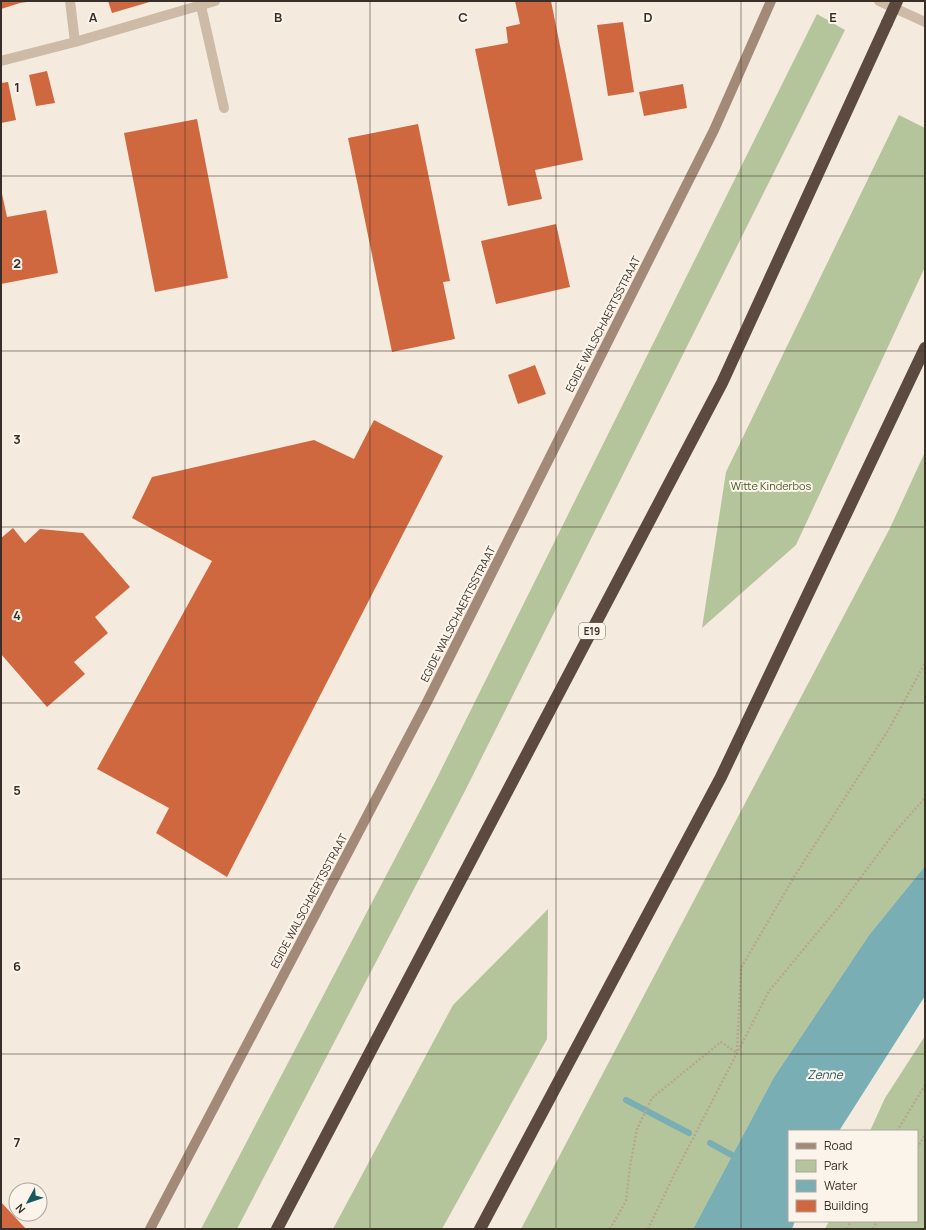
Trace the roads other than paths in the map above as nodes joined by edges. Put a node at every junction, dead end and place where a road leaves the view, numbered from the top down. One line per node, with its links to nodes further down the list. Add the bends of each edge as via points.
1 (70, 1): 8 (street)
2 (214, 1): 6 (street)
3 (771, 1): 12 (main road, EGIDE WALSCHAERTSSTRAAT, via 714,130 427,702)
4 (879, 1): 7 (street)
5 (897, 1): 13 (highway, E19, bridge, via 722,383)
6 (200, 6): 8 (street); 10 (street)
7 (925, 22)
8 (75, 42): 9 (street)
9 (1, 61)
10 (224, 108)
11 (925, 348): 14 (highway, via 721,777)
12 (150, 1229)
13 (277, 1229)
14 (480, 1229)

